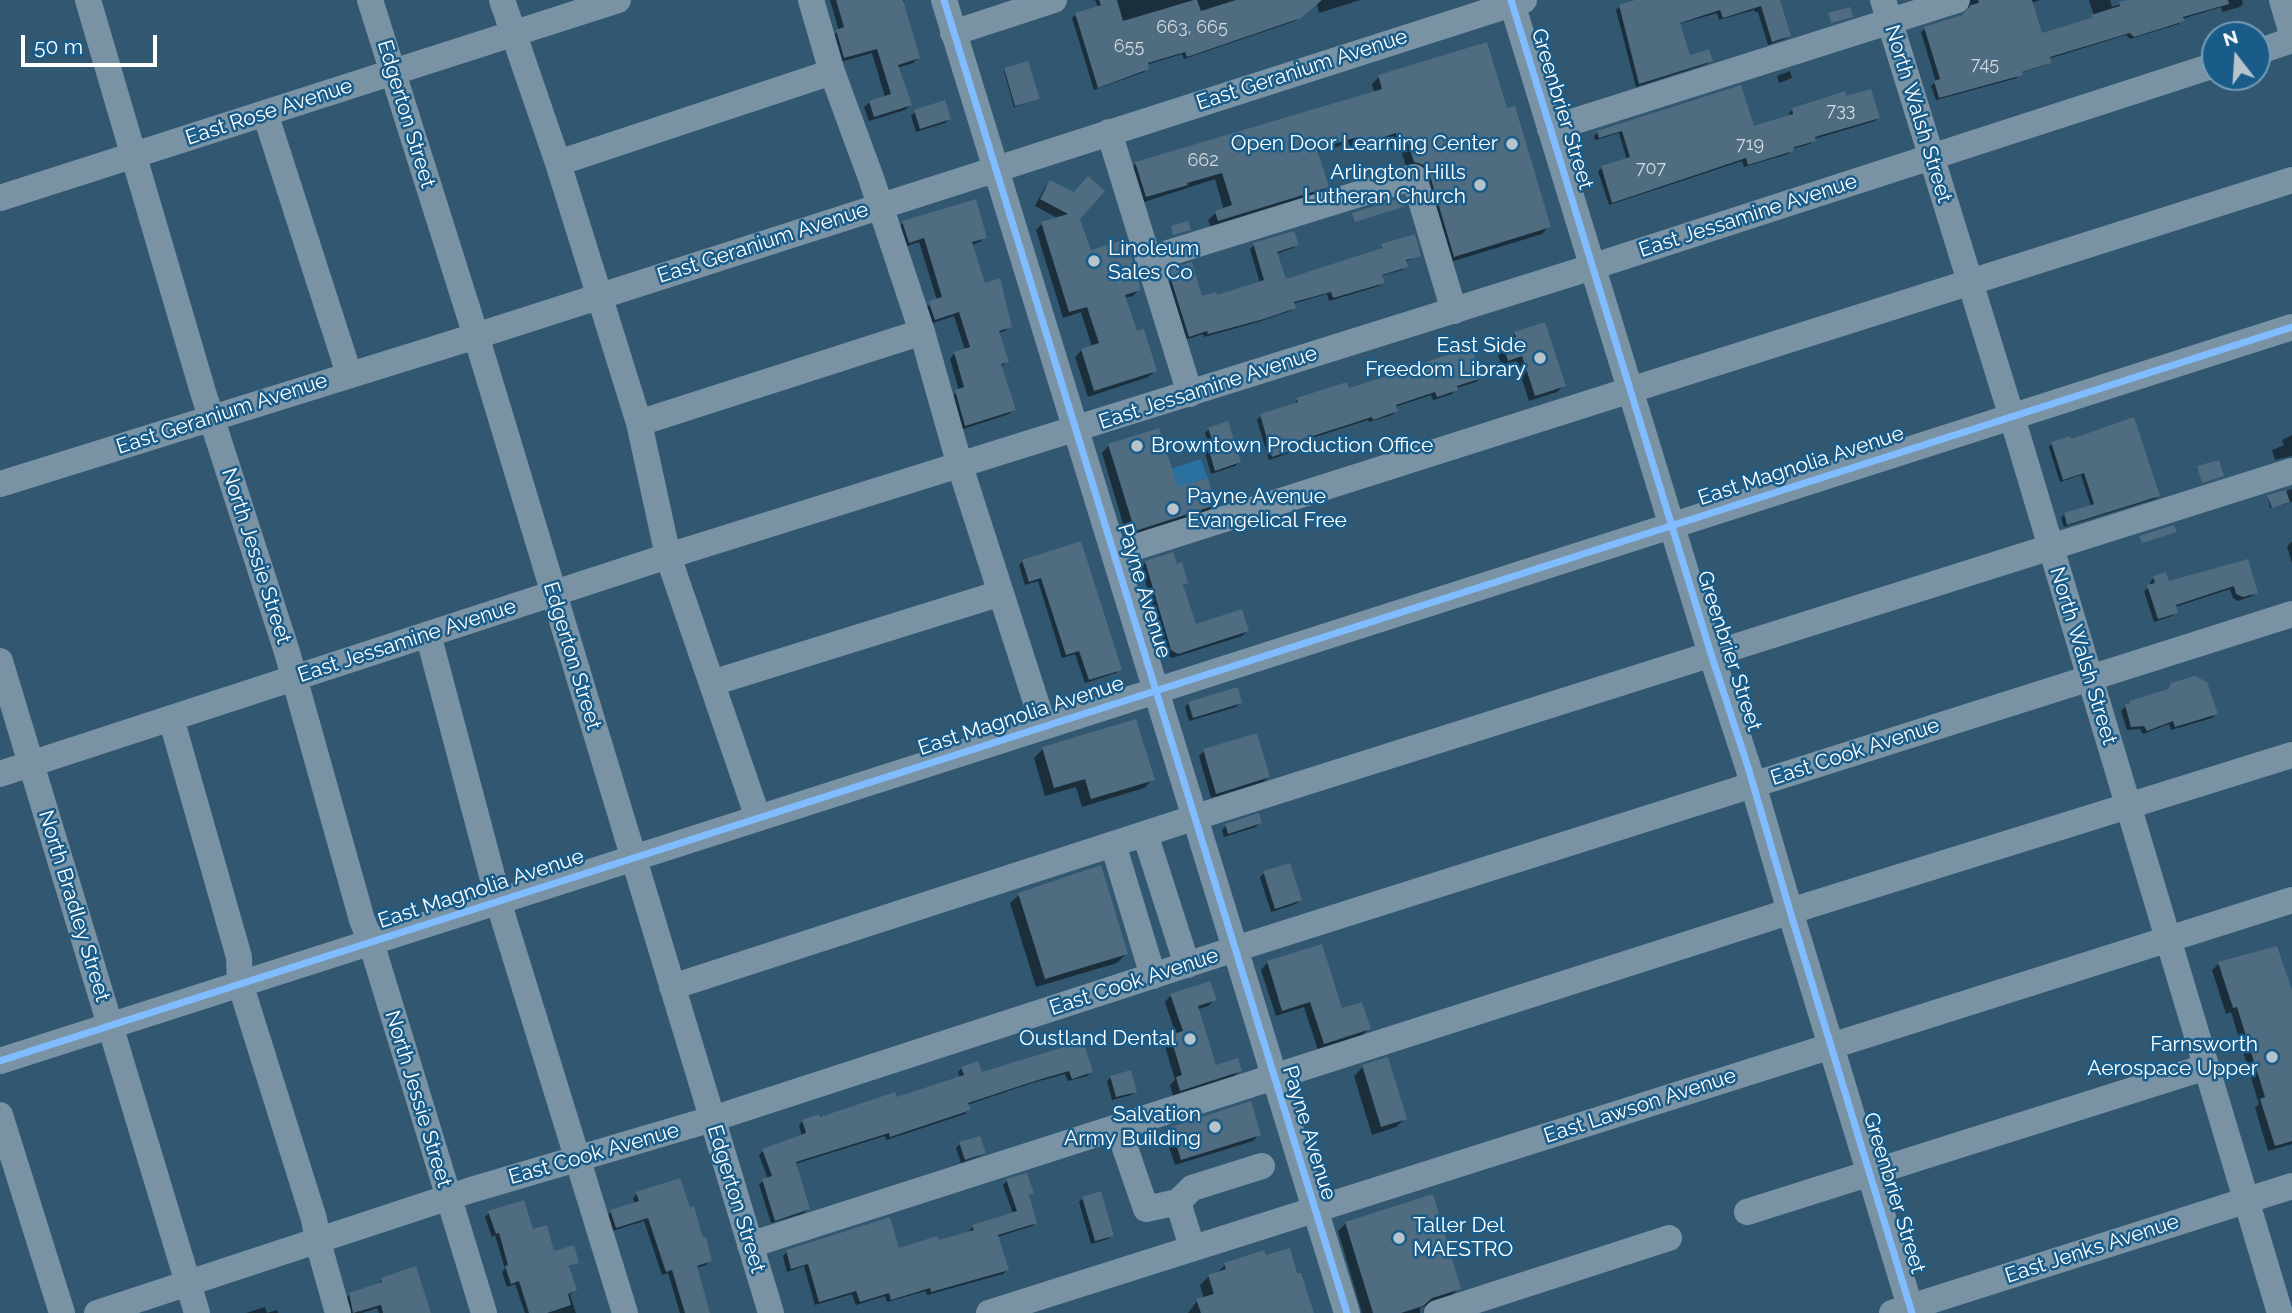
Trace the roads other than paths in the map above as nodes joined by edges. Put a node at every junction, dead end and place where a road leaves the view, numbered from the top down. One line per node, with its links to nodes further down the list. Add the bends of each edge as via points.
1 (88, 0): 23 (street, North Jessie Street)
2 (370, 0): 18 (street, Edgerton Street)
3 (502, 0): 12 (street)
4 (618, 0): 12 (street, East Rose Avenue)
5 (811, 0): 19 (street)
6 (944, 0): 13 (street, Payne Avenue)
7 (1054, 0): 13 (street)
8 (1956, 0): 11 (street)
9 (2282, 0): 14 (street)
10 (1515, 1): 21 (street, Greenbrier Street); 22 (street, East Geranium Avenue)
11 (1886, 11): 21 (street); 24 (street, North Walsh Street)
12 (513, 33): 18 (street, East Rose Avenue); 25 (street)
13 (953, 33): 26 (street, Payne Avenue)
14 (2292, 34)
15 (2292, 40): 16 (street)
16 (2271, 47)
17 (2201, 70): 24 (street, East Jessamine Avenue)
18 (392, 72): 20 (street, East Rose Avenue); 37 (street, Edgerton Street)
19 (832, 72): 25 (street); 29 (street)
20 (265, 113): 23 (street, East Rose Avenue); 38 (street)
21 (1550, 129): 31 (street, Greenbrier Street)
22 (1109, 132): 26 (street, East Geranium Avenue); 30 (street)
23 (132, 156): 28 (street, East Rose Avenue); 42 (street, North Jessie Street)
24 (1931, 157): 31 (street, East Jessamine Avenue); 32 (street, North Walsh Street)
25 (558, 163): 33 (street)
26 (995, 168): 29 (street, East Geranium Avenue); 44 (street, Payne Avenue)
27 (2292, 180): 32 (street)
28 (0, 198)
29 (880, 205): 33 (street, East Geranium Avenue); 36 (street)
30 (1149, 260): 34 (street, via 1414,177); 40 (street)
31 (1592, 267): 34 (street, East Jessamine Avenue); 39 (street, Greenbrier Street)
32 (1970, 284): 39 (street); 41 (street, North Walsh Street)
33 (598, 296): 37 (street, East Geranium Avenue); 43 (street)
34 (1454, 311): 40 (street, East Jessamine Avenue)
35 (2292, 327): 41 (street, East Magnolia Avenue)
36 (922, 332): 43 (street); 45 (street)
37 (476, 336): 38 (street, East Geranium Avenue); 53 (street, Edgerton Street)
38 (349, 374): 42 (street, East Geranium Avenue)
39 (1630, 392): 48 (street, Greenbrier Street); 50 (street)
40 (1190, 394): 44 (street, East Jessamine Avenue)
41 (2011, 416): 48 (street, East Magnolia Avenue); 49 (street, North Walsh Street)
42 (212, 418): 47 (street, East Geranium Avenue); 58 (street, North Jessie Street)
43 (639, 423): 51 (street)
44 (1076, 430): 45 (street, East Jessamine Avenue); 50 (street, Payne Avenue)
45 (960, 466): 51 (street, East Jessamine Avenue); 52 (street)
46 (2292, 471): 49 (street)
47 (0, 484)
48 (1671, 526): 56 (street, Greenbrier Street); 61 (street, East Magnolia Avenue)
49 (2051, 548): 56 (street); 59 (street, North Walsh Street)
50 (1114, 554): 61 (street, Payne Avenue)
51 (668, 556): 53 (street, East Jessamine Avenue); 60 (street)
52 (1001, 593): 60 (street); 63 (street)
53 (553, 594): 55 (street, East Jessamine Avenue); 73 (street, Edgerton Street)
54 (2292, 614): 59 (street, East Cook Avenue)
55 (428, 634): 58 (street, East Jessamine Avenue); 74 (street)
56 (1710, 654): 67 (street, Greenbrier Street); 69 (street)
57 (0, 661): 65 (street, North Bradley Street)
58 (294, 677): 62 (street, East Jessamine Avenue); 78 (street, North Jessie Street)
59 (2089, 677): 67 (street, East Cook Avenue); 68 (street, North Walsh Street)
60 (712, 683): 70 (street)
61 (1156, 691): 63 (street, East Magnolia Avenue); 69 (street, Payne Avenue)
62 (171, 718): 65 (street, East Jessamine Avenue); 82 (street, via 239,957)
63 (1044, 727): 70 (street, East Magnolia Avenue)
64 (2292, 755): 68 (street)
65 (30, 765): 66 (street, East Jessamine Avenue); 84 (street, North Bradley Street)
66 (0, 774)
67 (1754, 784): 76 (street, Greenbrier Street); 79 (street, East Cook Avenue)
68 (2128, 807): 76 (street); 77 (street, North Walsh Street)
69 (1196, 817): 71 (street); 79 (street, Payne Avenue)
70 (758, 818): 73 (street, East Magnolia Avenue)
71 (1145, 834): 72 (street); 80 (street)
72 (1113, 844): 81 (street); 83 (street)
73 (632, 859): 74 (street, East Magnolia Avenue); 83 (street, Edgerton Street)
74 (499, 900): 78 (street, East Magnolia Avenue); 92 (street)
75 (2292, 900): 77 (street, East Lawson Avenue)
76 (1790, 911): 85 (street, Greenbrier Street); 88 (street)
77 (2168, 939): 85 (street, East Lawson Avenue); 87 (street, North Walsh Street)
78 (371, 942): 82 (street, East Magnolia Avenue); 96 (street, North Jessie Street)
79 (1235, 949): 80 (street, East Cook Avenue); 88 (street, Payne Avenue)
80 (1187, 965): 81 (street, East Cook Avenue)
81 (1153, 976): 90 (street, East Cook Avenue)
82 (240, 983): 84 (street, East Magnolia Avenue); 102 (street, via 314,1219)
83 (672, 987): 90 (street, Edgerton Street)
84 (110, 1026): 86 (street, East Magnolia Avenue); 105 (street, North Bradley Street)
85 (1832, 1046): 94 (street, Greenbrier Street); 99 (street, East Lawson Avenue)
86 (0, 1061)
87 (2206, 1067): 94 (street); 97 (street, North Walsh Street)
88 (1273, 1078): 99 (street, Payne Avenue); 103 (street)
89 (0, 1115): 108 (street)
90 (712, 1119): 92 (street, East Cook Avenue); 103 (street, Edgerton Street)
91 (1123, 1142): 98 (street, via 1146,1209)
92 (578, 1158): 96 (street, East Cook Avenue); 113 (street)
93 (1262, 1166): 98 (street, via 1192,1188)
94 (1870, 1173): 100 (street); 107 (street, Greenbrier Street)
95 (2292, 1186): 97 (street, East Jenks Avenue)
96 (449, 1199): 102 (street, East Cook Avenue); 112 (street, North Jessie Street)
97 (2246, 1200): 107 (street, East Jenks Avenue); 118 (street, North Walsh Street)
98 (1178, 1202): 104 (street)
99 (1315, 1211): 104 (street, East Lawson Avenue); 116 (street, Payne Avenue)
100 (1747, 1212)
101 (1669, 1238): 106 (street)
102 (317, 1242): 105 (street, East Cook Avenue); 111 (street)
103 (750, 1245): 114 (street, Edgerton Street)
104 (1192, 1247): 115 (street, East Lawson Avenue)
105 (188, 1284): 109 (street, East Cook Avenue); 110 (street, North Bradley Street)
106 (1483, 1306): 117 (street)
107 (1905, 1311)
108 (62, 1313)
109 (97, 1313)
110 (197, 1313)
111 (338, 1313)
112 (484, 1313)
113 (625, 1313)
114 (771, 1313)
115 (989, 1313)
116 (1347, 1313)
117 (1437, 1313)
118 (2280, 1313)

